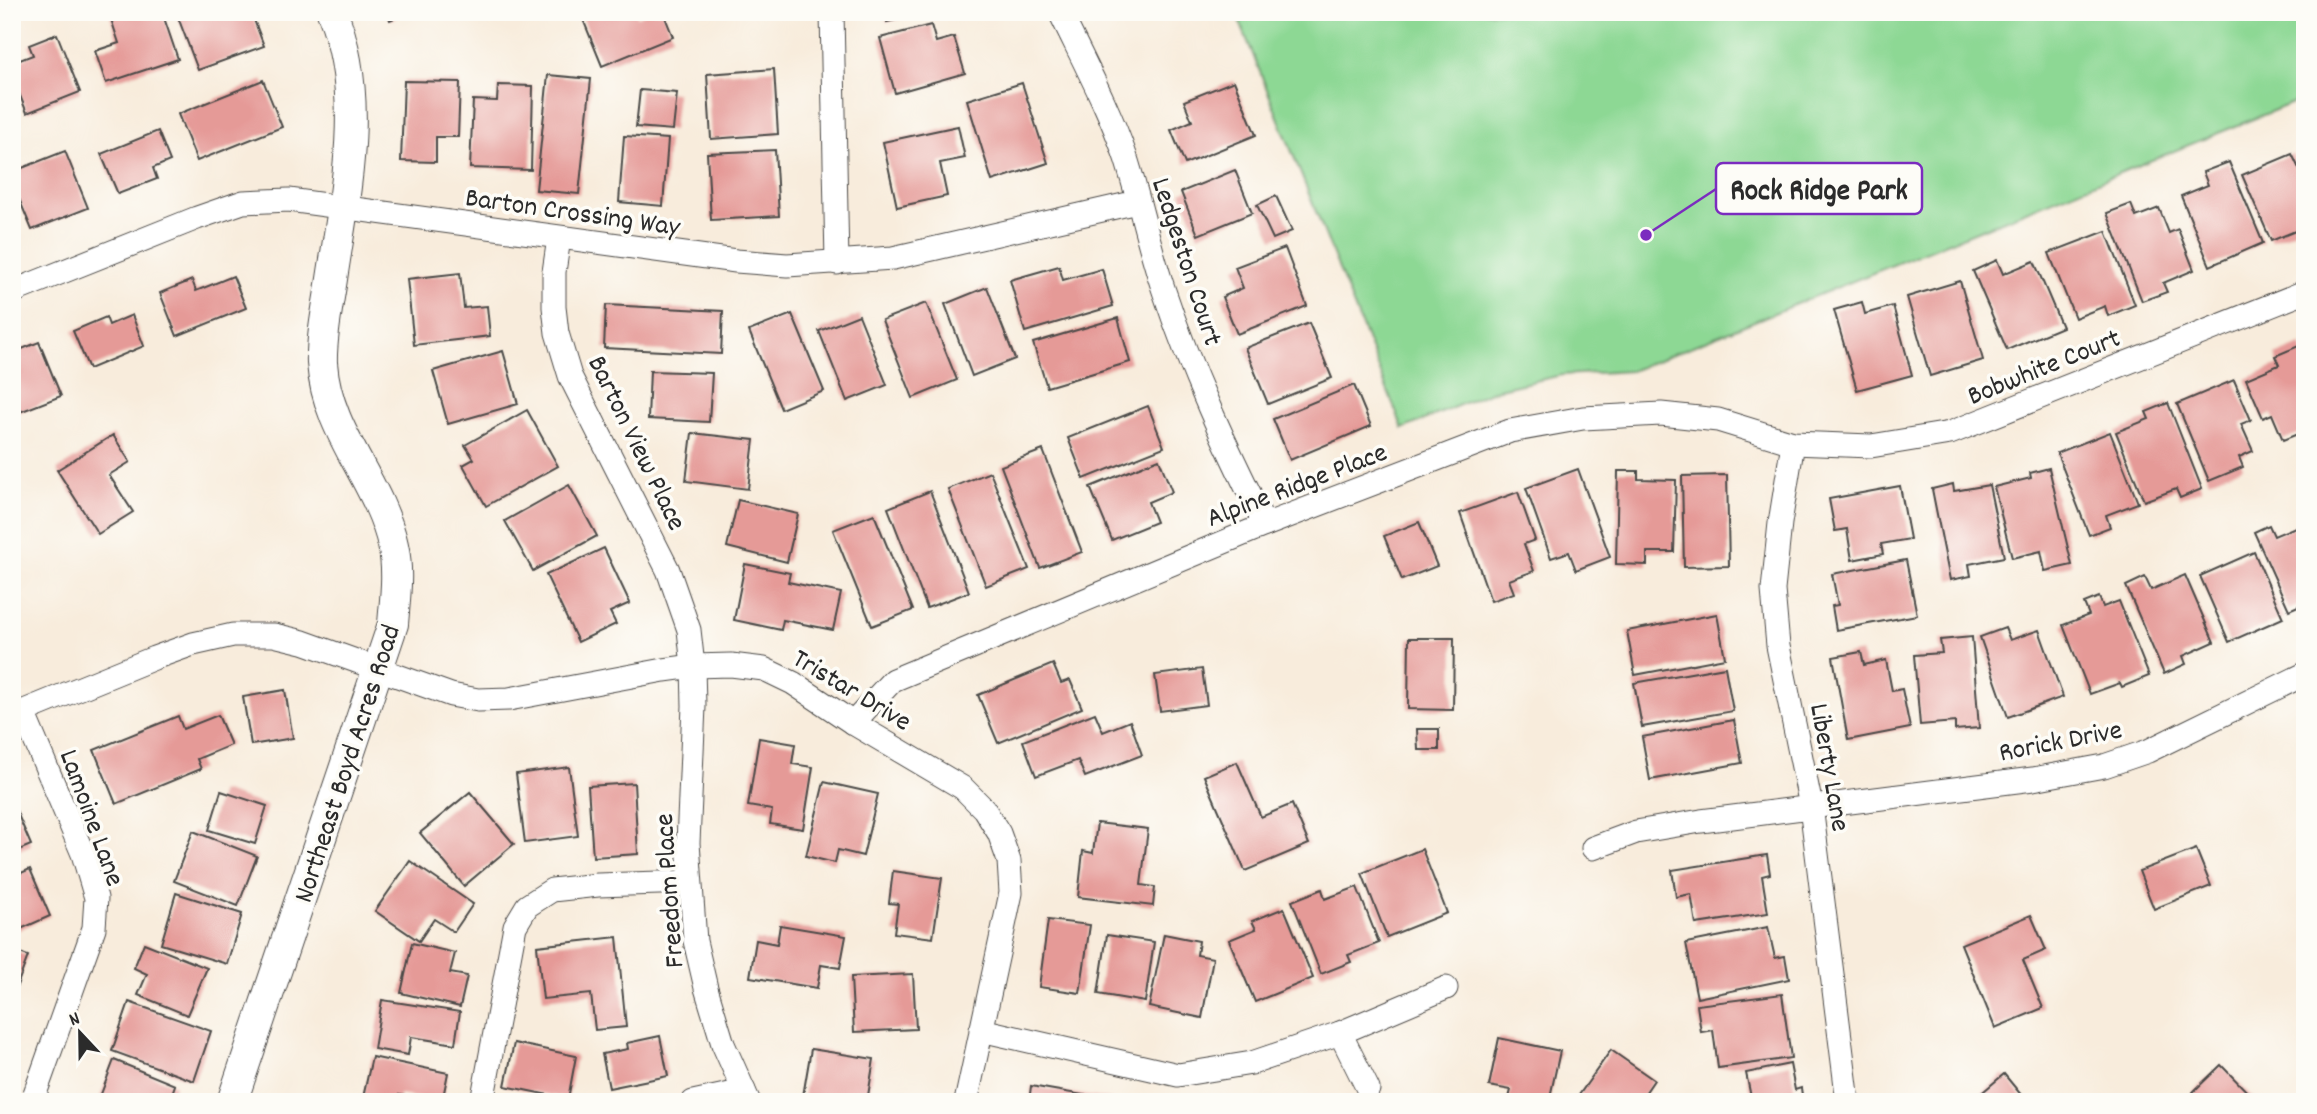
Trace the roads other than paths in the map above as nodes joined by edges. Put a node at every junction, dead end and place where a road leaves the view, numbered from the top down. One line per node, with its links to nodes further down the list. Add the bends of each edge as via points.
1 (332, 12): 5 (street, Northeast Boyd Acres Road, via 351,82)
2 (832, 12): 7 (street)
3 (1060, 12): 4 (street, Ledgeston Court, via 1126,158)
4 (1137, 202): 7 (street, Barton Crossing Way, via 893,258); 11 (street, Ledgeston Court, via 1193,370)
5 (343, 208): 6 (street, Barton Crossing Way); 8 (street, Barton Crossing Way, via 289,200 243,202); 13 (street, Northeast Boyd Acres Road, via 322,363 330,406 379,505 393,545 393,624)
6 (559, 239): 7 (street, Barton Crossing Way, via 736,261); 12 (street, Barton View Place, via 554,307 570,376 668,570 690,630)
7 (837, 263)
8 (12, 292)
9 (2305, 292): 10 (street, Bobwhite Court, via 1950,433 1871,446)
10 (1793, 443): 11 (street, Alpine Ridge Place, via 1718,420 1661,414 1583,418 1510,431); 17 (street, Liberty Lane, via 1773,590 1778,646)
11 (1265, 525): 16 (street, Alpine Ridge Place, via 894,680)
12 (693, 666): 13 (street, Tristar Drive, via 478,701); 16 (street, Tristar Drive, via 764,669); 19 (street, Freedom Place)
13 (379, 669): 15 (street, Tristar Drive, via 274,635 233,635 153,658); 26 (street, Northeast Boyd Acres Road)
14 (2305, 674): 17 (street, Rorick Drive, via 2148,751 2104,766)
15 (17, 714): 25 (street, Lamoine Lane, via 83,854 96,898 94,928)
16 (853, 723): 21 (street, Tristar Drive, via 963,788 999,833 1009,861 1011,893)
17 (1811, 806): 18 (street, Rorick Drive, via 1636,832); 30 (street, Liberty Lane)
18 (1593, 848)
19 (691, 882): 24 (street, Freedom Place, via 695,941 706,988 723,1044); 27 (street, via 552,890 527,906 515,926)
20 (1446, 988): 22 (street)
21 (981, 1031): 22 (street, via 1178,1074 1252,1063); 29 (street, Tristar Drive)
22 (1340, 1033): 23 (street)
23 (1368, 1088)
24 (747, 1096): 28 (street)
25 (32, 1102)
26 (232, 1102)
27 (482, 1102)
28 (693, 1102)
29 (966, 1102)
30 (1849, 1102)

